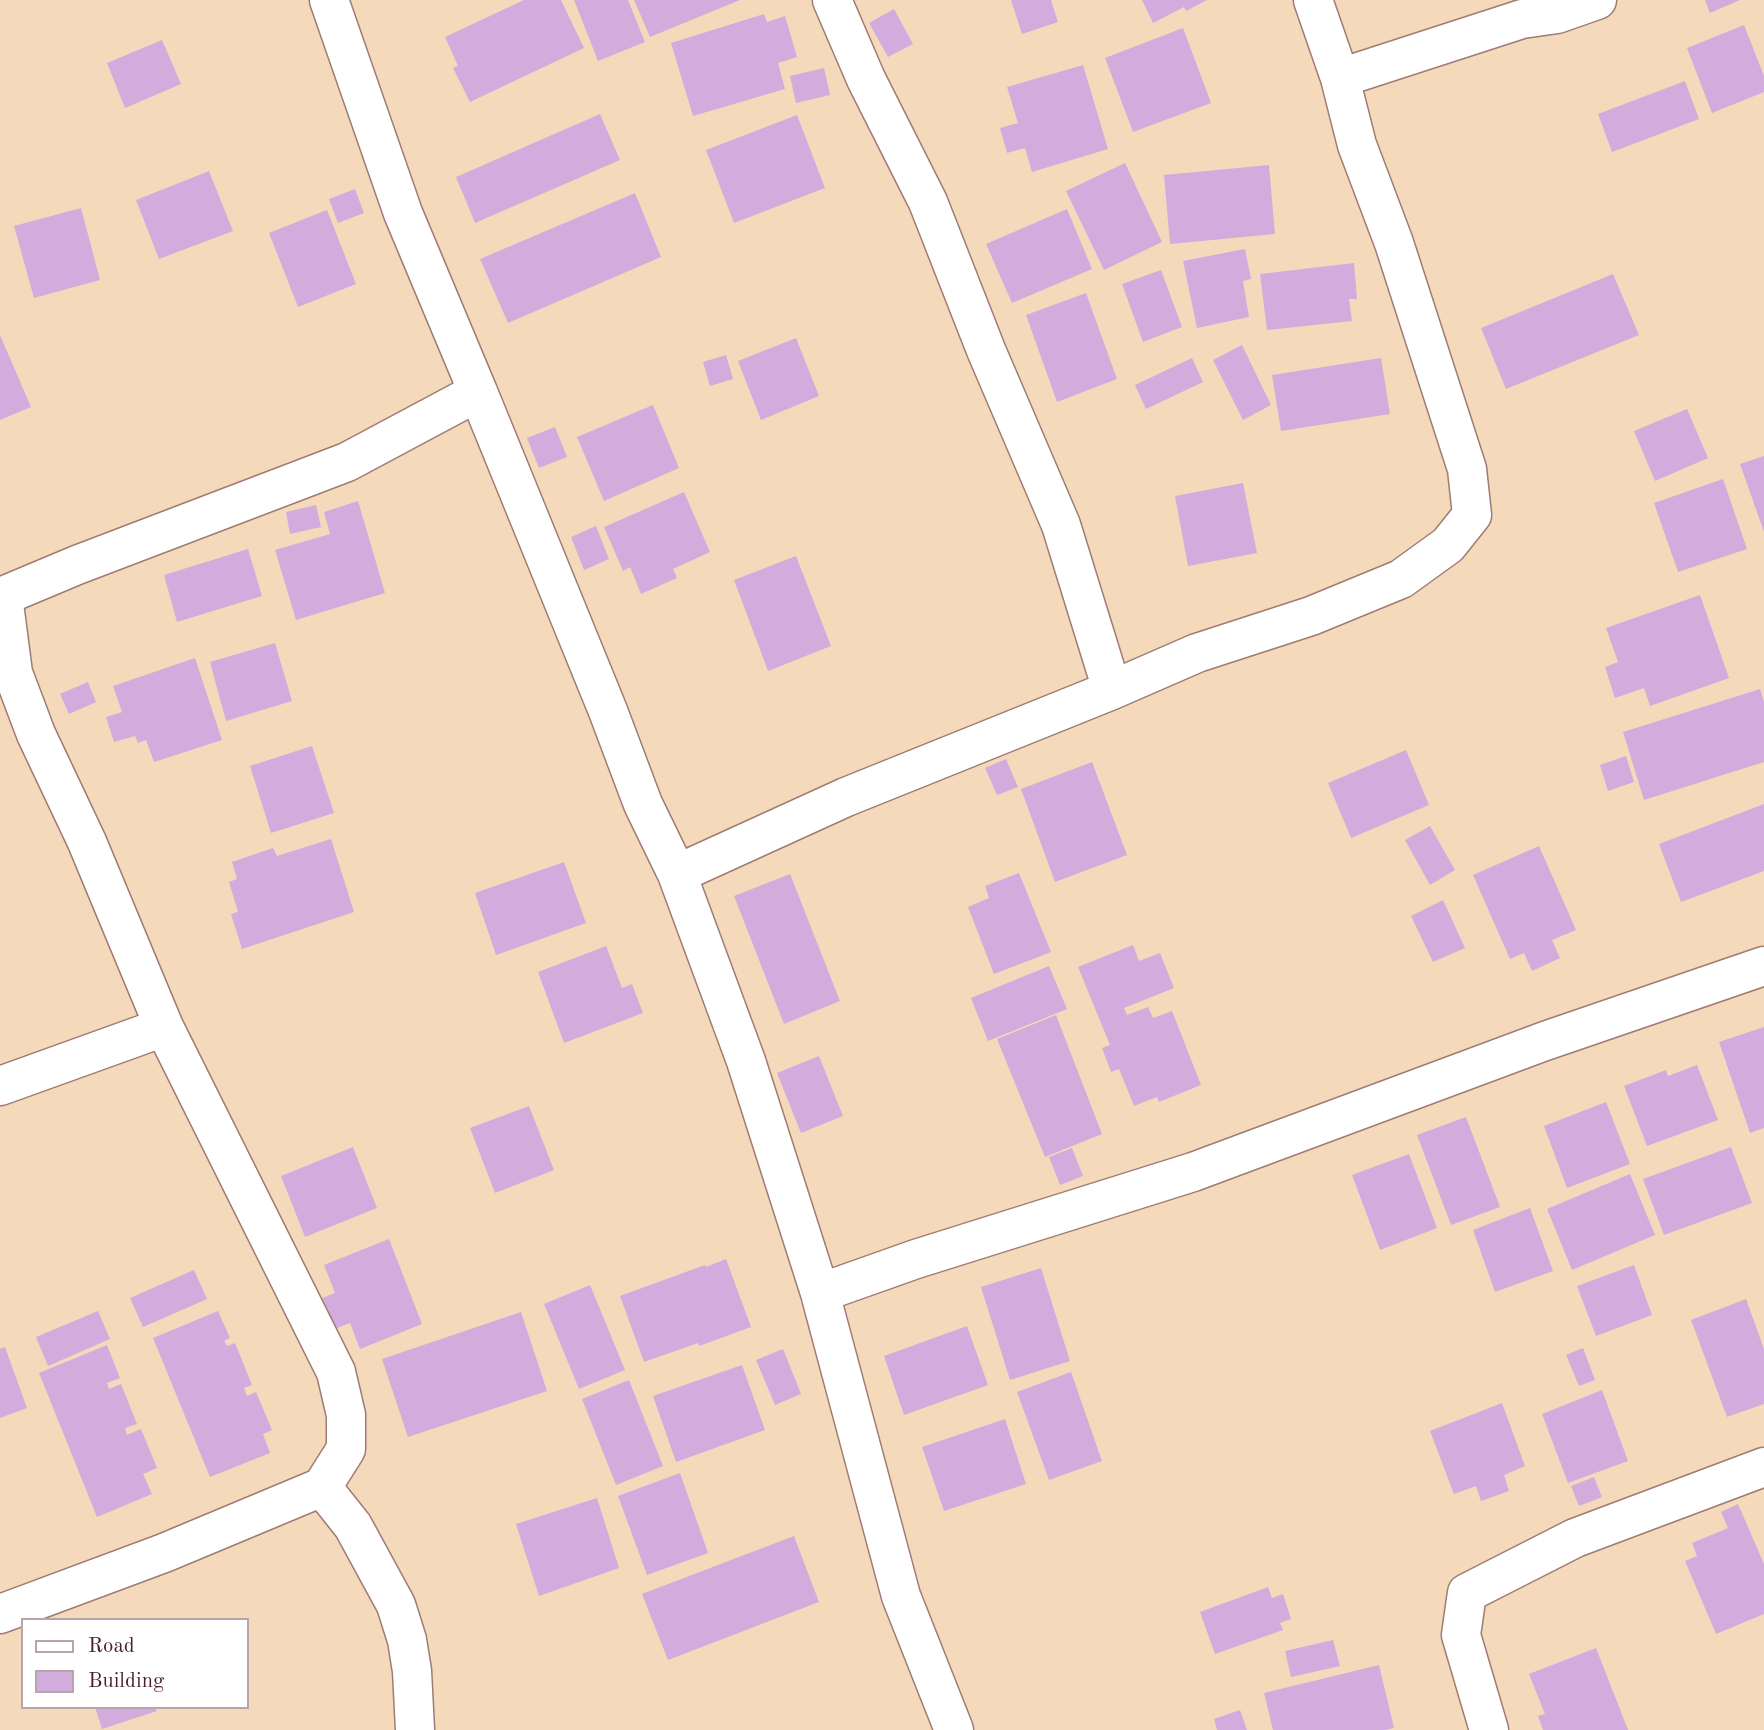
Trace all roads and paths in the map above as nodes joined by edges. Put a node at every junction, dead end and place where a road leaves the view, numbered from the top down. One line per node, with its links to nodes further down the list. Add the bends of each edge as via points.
1 (329, 0): 7 (street, via 403,213)
2 (832, 0): 9 (street, via 928,202 1061,525)
3 (1313, 0): 6 (street)
4 (1597, 0): 5 (street, via 1556,14)
5 (1509, 9): 6 (street)
6 (1340, 78): 9 (street, via 1357,145 1394,243 1467,469 1472,516 1448,545 1401,579 1311,616 1197,653)
7 (478, 392): 8 (street, via 347,462); 10 (street, via 643,804)
8 (1, 596): 12 (street, via 13,673 36,734)
9 (1112, 690): 10 (street, via 846,797)
10 (677, 874): 14 (street, via 746,1061)
11 (1764, 966): 14 (street, via 1545,1041 1193,1172)
12 (164, 1027): 13 (street); 16 (street, via 335,1372 346,1415 346,1450)
13 (0, 1086)
14 (820, 1293): 19 (street, via 901,1596)
15 (1764, 1466): 20 (street, via 1575,1538 1467,1593 1461,1635)
16 (322, 1487): 17 (street); 18 (street, via 352,1526 396,1605 412,1671)
17 (0, 1614)
18 (415, 1730)
19 (954, 1730)
20 (1489, 1730)

